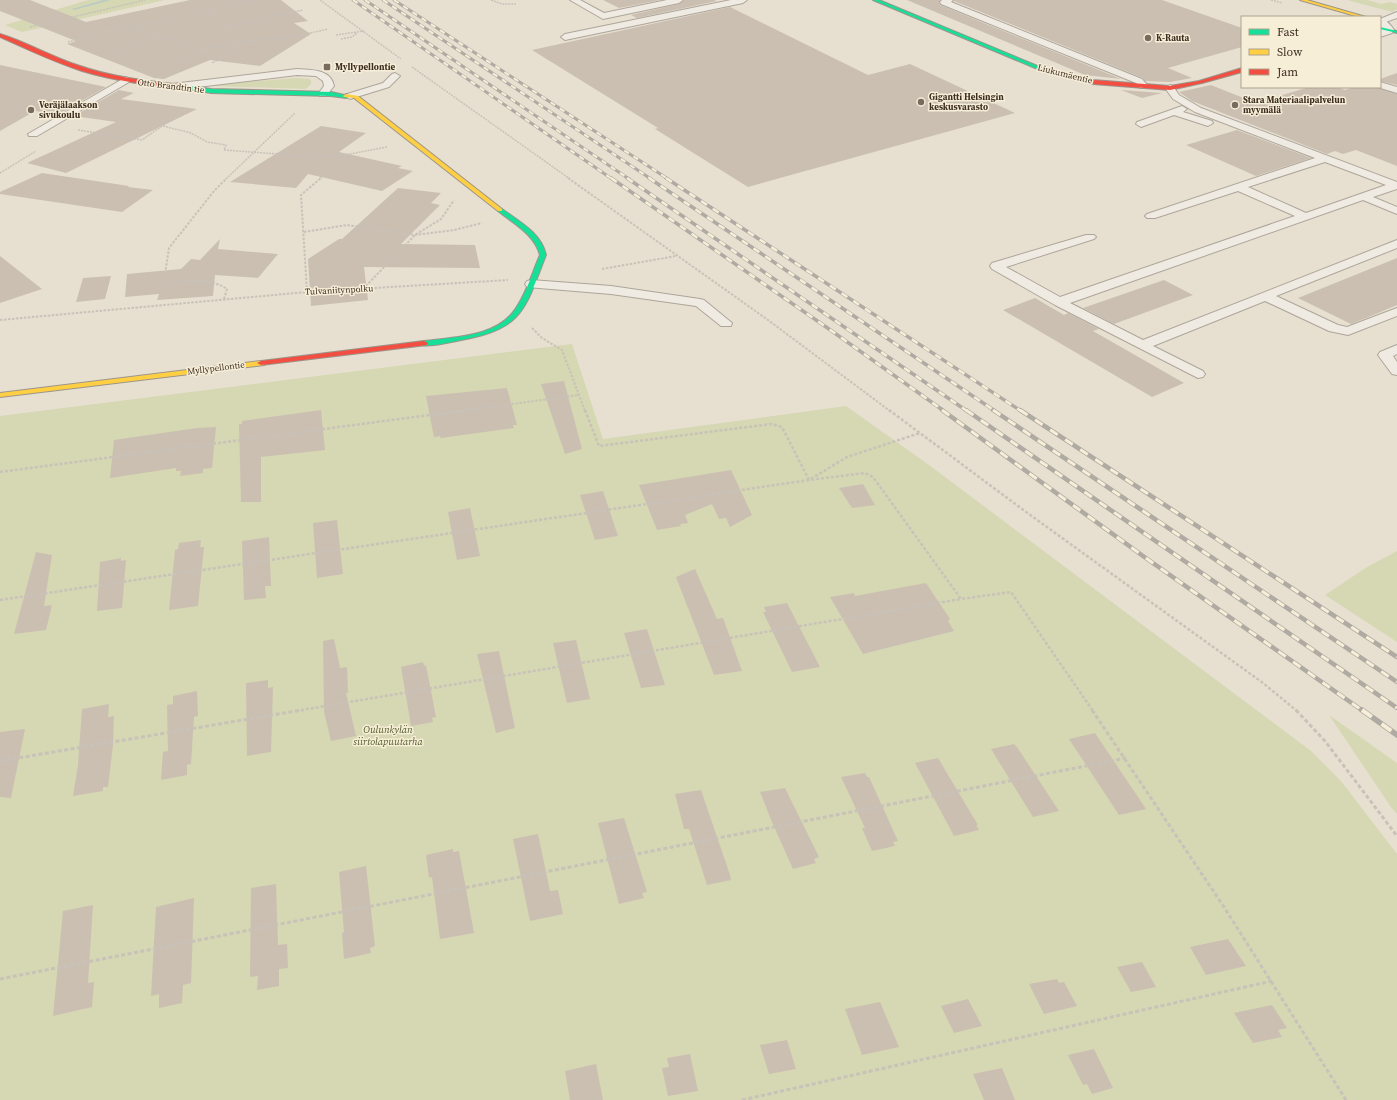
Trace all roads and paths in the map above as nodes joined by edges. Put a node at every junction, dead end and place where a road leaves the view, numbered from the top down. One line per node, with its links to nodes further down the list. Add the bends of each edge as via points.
1 (145, 0): 21 (path)
2 (254, 0): 13 (path)
3 (320, 0): 23 (path)
4 (491, 0): 12 (path, via 502,4)
5 (574, 0): 6 (lane, via 603,16)
6 (679, 0)
7 (744, 0): 27 (lane)
8 (875, 0): 42 (street, Liukumäentie, via 1045,71 1093,82)
9 (1291, 0): 16 (street)
10 (1302, 0): 17 (street)
11 (946, 1): 42 (lane, via 1140,81)
12 (516, 4)
13 (207, 10): 18 (path); 19 (path)
14 (303, 10): 18 (path)
15 (1397, 15): 20 (lane)
16 (1340, 16)
17 (1360, 16)
18 (226, 26): 29 (path, via 235,32)
19 (135, 27): 28 (path); 31 (path, via 128,25)
20 (1385, 27)
21 (25, 29)
22 (328, 29): 32 (path, via 297,36 236,42)
23 (364, 32): 24 (path); 35 (path)
24 (357, 33): 26 (path); 30 (path)
25 (0, 35): 40 (street, Otto Brandtin tie, via 58,60)
26 (336, 35)
27 (565, 37)
28 (161, 38): 32 (path, via 194,43); 33 (path)
29 (236, 39)
30 (341, 39)
31 (63, 44)
32 (207, 48): 34 (path); 36 (path)
33 (110, 56)
34 (221, 58)
35 (406, 62)
36 (165, 65)
37 (412, 67): 73 (path)
38 (1241, 70): 44 (street, Liukumäentie)
39 (395, 76): 47 (lane, via 386,85)
40 (126, 80): 43 (street, Otto Brandtin tie); 56 (lane)
41 (1381, 85): 45 (lane)
42 (1143, 86): 44 (street, Liukumäentie)
43 (172, 87): 46 (street, Otto Brandtin tie); 46 (lane, via 307,72 319,74 328,80 329,86)
44 (1170, 88): 48 (lane, via 1176,97)
45 (1397, 90)
46 (323, 94): 47 (street, Otto Brandtin tie)
47 (350, 96): 75 (street, Myllypellontie, via 365,103 534,237 542,247 543,255)
48 (1192, 106): 51 (lane); 55 (lane)
49 (189, 108): 53 (path)
50 (298, 110): 58 (path)
51 (1173, 112): 52 (lane); 55 (lane, via 1204,122)
52 (1141, 124)
53 (164, 126): 54 (path, via 142,140); 58 (path, via 191,133 207,142 226,145 224,150)
54 (72, 129)
55 (1249, 129): 60 (lane)
56 (33, 134)
57 (390, 147): 59 (path)
58 (254, 152): 59 (path); 79 (path, via 214,191 169,248 164,280 166,284 216,283 227,289)
59 (318, 157): 69 (path, via 315,169 322,179 300,195)
60 (1326, 158): 61 (lane); 62 (lane)
61 (1396, 185): 63 (lane)
62 (1238, 187): 66 (lane); 67 (lane)
63 (1362, 196): 65 (lane); 67 (lane)
64 (456, 198): 70 (path, via 441,219)
65 (1397, 211)
66 (1151, 216)
67 (1304, 216): 80 (lane)
68 (484, 222): 70 (path, via 454,230)
69 (304, 232): 70 (path, via 347,225); 77 (path)
70 (415, 235): 76 (path)
71 (1090, 238): 80 (lane, via 996,266)
72 (1397, 244): 78 (lane)
73 (676, 256): 74 (path); 91 (path, via 768,320)
74 (597, 270)
75 (532, 281): 76 (path, Tulvaniitynpolku); 83 (lane, via 700,303); 89 (street, Myllypellontie, via 514,316 483,334)
76 (363, 289): 77 (path, Tulvaniitynpolku)
77 (307, 292): 79 (path, Tulvaniitynpolku)
78 (1265, 296): 81 (lane, via 1334,328 1348,331); 85 (lane)
79 (224, 299): 82 (path, Tulvaniitynpolku)
80 (1059, 302): 85 (lane)
81 (1397, 312)
82 (0, 320)
83 (726, 323)
84 (530, 325): 90 (path, via 536,334 562,350)
85 (1143, 345): 88 (lane)
86 (1397, 349): 87 (lane, via 1385,354)
87 (1397, 371)
88 (1198, 374)
89 (0, 394)
90 (579, 395): 92 (path); 93 (path, via 599,446 777,424 782,427)
91 (920, 433): 93 (path, via 847,457); 98 (path, via 1263,683 1298,712 1325,741)
92 (0, 472)
93 (809, 480): 94 (path, via 865,473 873,477); 95 (path)
94 (961, 599): 96 (path, via 1011,592); 97 (path)
95 (0, 600)
96 (1126, 758): 99 (path); 100 (path)
97 (0, 761)
98 (1397, 836)
99 (0, 979)
100 (1273, 981): 101 (path); 102 (path)
101 (742, 1100)
102 (1346, 1100)

